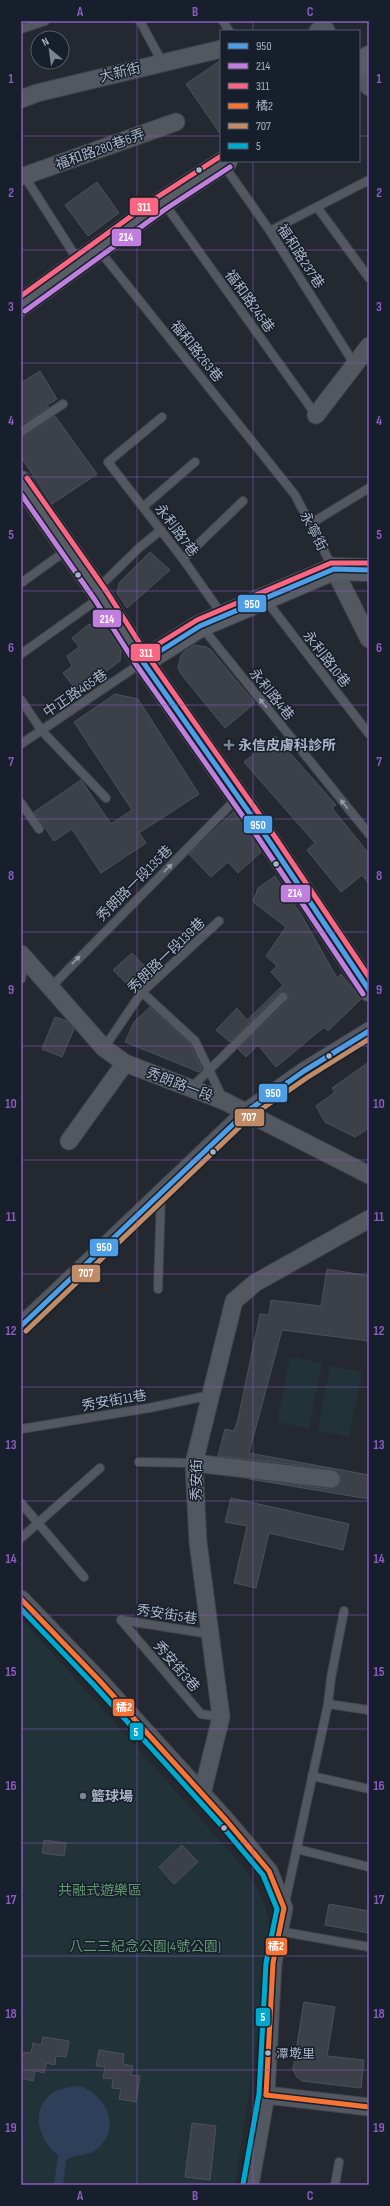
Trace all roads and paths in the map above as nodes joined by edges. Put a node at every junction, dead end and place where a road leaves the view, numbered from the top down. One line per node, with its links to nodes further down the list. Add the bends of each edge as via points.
1 (46, 21): 4 (lane)
2 (140, 21): 8 (lane)
3 (223, 21): 5 (lane)
4 (21, 29)
5 (228, 30)
6 (220, 49): 8 (street, 大新街)
7 (369, 57): 9 (street)
8 (162, 62): 12 (street, 大新街, via 37,93)
9 (360, 63)
10 (360, 76): 11 (street)
11 (369, 87)
12 (21, 100)
13 (176, 122): 15 (street, 福和路280巷6弄)
14 (224, 162): 17 (street); 19 (lane, 福和路237巷)
15 (23, 173): 21 (lane)
16 (368, 184): 18 (lane)
17 (163, 202): 20 (street); 27 (lane, 福和路245巷)
18 (317, 207): 19 (lane); 22 (lane)
19 (270, 231): 25 (lane, 福和路237巷)
20 (99, 249): 21 (street); 31 (lane, 福和路263巷)
21 (79, 263): 23 (street)
22 (369, 278)
23 (21, 305)
24 (369, 346): 25 (street)
25 (355, 365): 27 (street)
26 (63, 404): 29 (lane)
27 (316, 415)
28 (162, 417): 35 (lane, 永利路7巷, via 108,462)
29 (21, 432)
30 (195, 462): 35 (lane)
31 (274, 470): 36 (lane, 永寧街, via 295,495)
32 (22, 487): 38 (street)
33 (369, 488): 36 (lane)
34 (243, 501): 39 (lane)
35 (143, 507): 37 (lane, 永利路7巷)
36 (310, 524): 40 (lane, 永寧街)
37 (161, 530): 39 (lane, 永利路7巷); 43 (lane, via 140,547)
38 (68, 550): 42 (lane); 43 (street)
39 (183, 559): 45 (lane, 永利路7巷)
40 (334, 569): 41 (street); 44 (street); 47 (street, 永寧街)
41 (369, 570)
42 (21, 583)
43 (99, 593): 48 (lane); 49 (street)
44 (265, 598): 45 (street); 52 (lane, 永利路10巷)
45 (224, 616): 46 (street)
46 (200, 626): 49 (street); 58 (lane, 永利路4巷, one-way to 46)
47 (369, 639)
48 (21, 654)
49 (143, 662): 51 (lane, 中正路465巷); 54 (street)
50 (21, 700): 51 (lane)
51 (42, 730): 53 (lane, 中正路465巷); 55 (lane)
52 (369, 734)
53 (21, 744)
54 (239, 797): 63 (lane, 秀朗路一段135巷, one-way to 54); 64 (street)
55 (106, 798)
56 (21, 803): 57 (lane)
57 (39, 829)
58 (369, 834)
59 (219, 921): 65 (lane, 秀朗路一段139巷)
60 (23, 957): 61 (lane); 63 (street, 秀朗路一段)
61 (21, 979)
62 (132, 983): 65 (lane)
63 (50, 989): 68 (street, 秀朗路一段)
64 (369, 990)
65 (142, 992): 68 (lane, 秀朗路一段139巷); 70 (lane, via 194,1041)
66 (283, 996): 70 (lane)
67 (369, 1031): 73 (street, via 304,1071)
68 (104, 1048): 69 (street, 秀朗路一段)
69 (125, 1063): 71 (street, 秀朗路一段); 74 (street)
70 (209, 1069): 71 (lane); 72 (lane)
71 (190, 1088): 72 (street, 秀朗路一段)
72 (224, 1101): 73 (street, 秀朗路一段)
73 (246, 1112): 75 (street, 秀朗路一段); 76 (street)
74 (69, 1141)
75 (369, 1175)
76 (161, 1193): 78 (lane); 79 (street)
77 (369, 1219): 80 (street, 秀安街, via 254,1283 234,1301)
78 (158, 1289)
79 (21, 1326)
80 (211, 1395): 81 (lane, 秀安街11巷); 83 (street, 秀安街)
81 (21, 1429)
82 (139, 1462): 83 (lane)
83 (194, 1463): 85 (street); 93 (street, 秀安街, via 198,1542)
84 (100, 1468): 87 (lane)
85 (331, 1479)
86 (21, 1503): 87 (lane)
87 (37, 1523): 88 (lane); 89 (lane)
88 (21, 1538)
89 (84, 1577)
90 (21, 1599): 99 (street, via 98,1679)
91 (344, 1611): 94 (lane)
92 (120, 1620): 93 (lane, 秀安街5巷); 96 (lane, 秀安街3巷, via 201,1714)
93 (210, 1634): 96 (street, 秀安街)
94 (328, 1704): 95 (lane); 97 (lane)
95 (369, 1710)
96 (221, 1716): 99 (street, 秀安街)
97 (312, 1776): 98 (lane); 100 (lane)
98 (369, 1789)
99 (202, 1794): 102 (street, via 269,1871)
100 (297, 1849): 101 (lane); 102 (lane)
101 (369, 1867)
102 (284, 1908): 103 (street)
103 (278, 1931): 104 (lane); 105 (street)
104 (369, 1947)
105 (266, 2095): 106 (street); 108 (street)
106 (369, 2107)
107 (339, 2162): 109 (lane)
108 (250, 2185)
109 (335, 2185)

